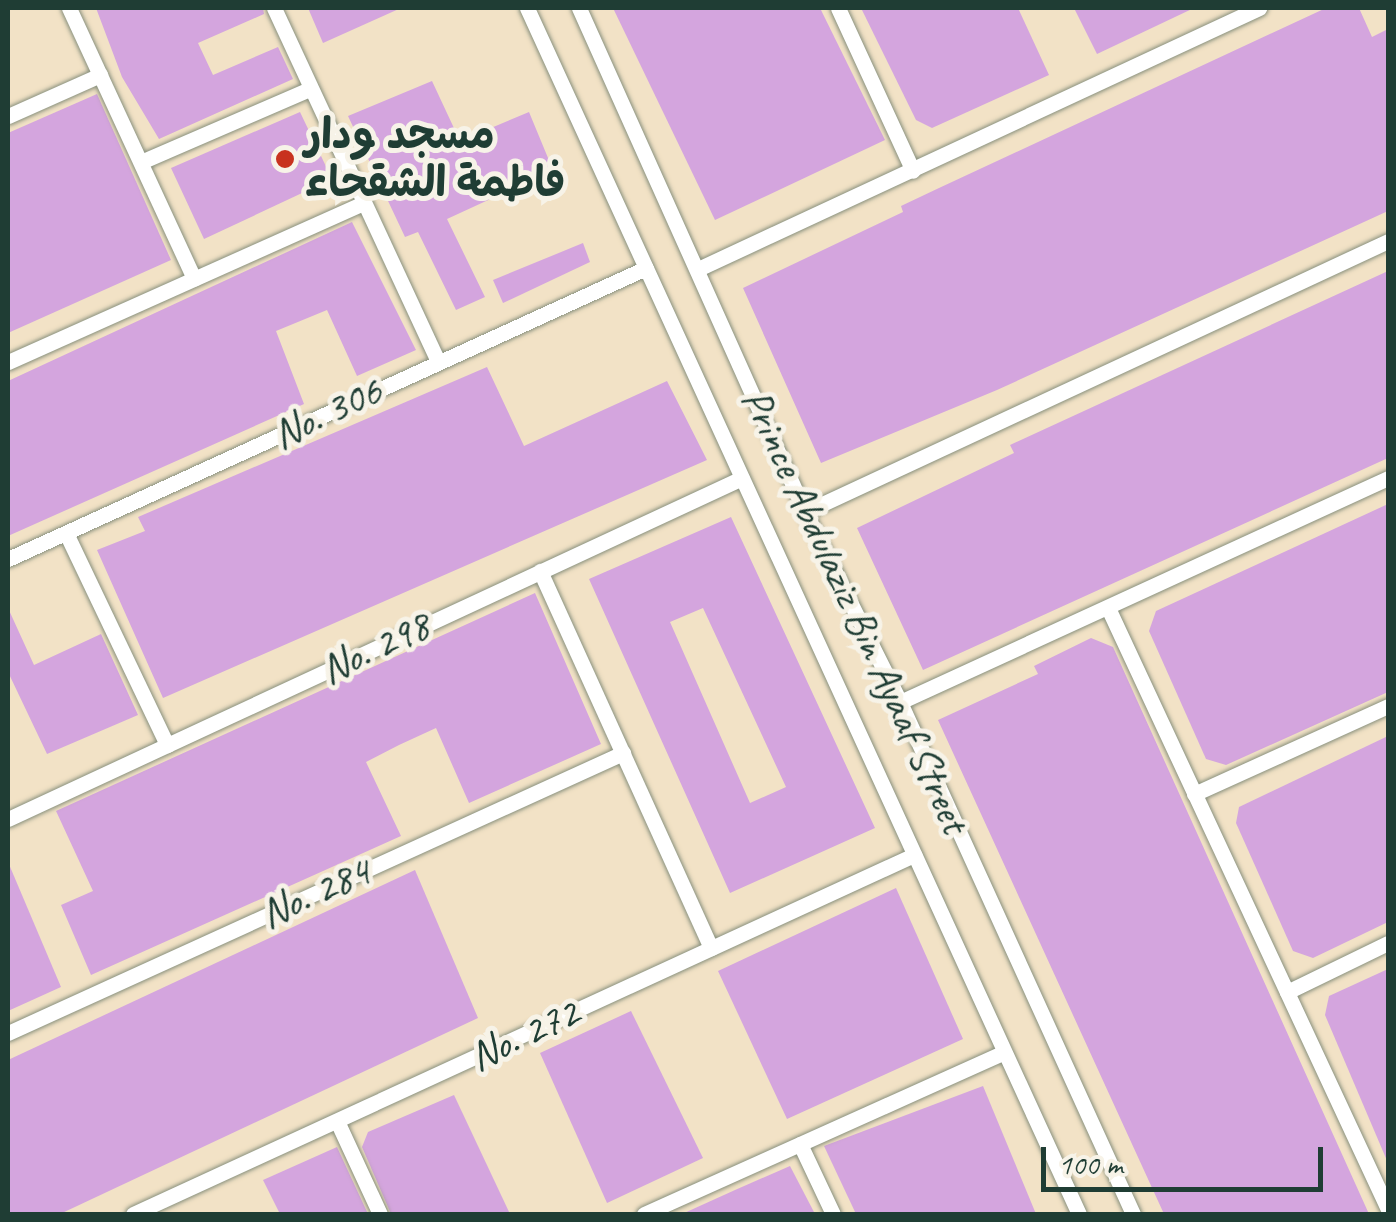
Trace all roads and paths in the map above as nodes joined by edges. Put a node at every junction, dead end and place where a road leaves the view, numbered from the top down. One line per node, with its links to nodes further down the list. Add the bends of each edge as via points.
1 (69, 8): 7 (street)
2 (274, 8): 8 (street)
3 (527, 8): 14 (street, Prince Abdulaziz Bin Ayaaf Street)
4 (579, 8): 15 (street, Prince Abdulaziz Bin Ayaaf Street)
5 (838, 8): 11 (street)
6 (1259, 8): 11 (street)
7 (100, 75): 9 (street); 10 (street)
8 (310, 90): 10 (street); 12 (street)
9 (8, 116)
10 (141, 162): 16 (street)
11 (913, 172): 15 (street)
12 (362, 204): 16 (street); 18 (street)
13 (1388, 241): 21 (street)
14 (646, 268): 18 (street, No. 306); 19 (street, Prince Abdulaziz Bin Ayaaf Street)
15 (698, 269): 21 (street, Prince Abdulaziz Bin Ayaaf Street)
16 (194, 278): 17 (street)
17 (8, 362)
18 (438, 362): 22 (street, No. 306)
19 (742, 478): 24 (street, No. 298); 32 (street, Prince Abdulaziz Bin Ayaaf Street)
20 (1388, 478): 25 (street)
21 (804, 512): 26 (street, Prince Abdulaziz Bin Ayaaf Street)
22 (66, 533): 23 (street, No. 306); 28 (street)
23 (8, 559)
24 (540, 571): 28 (street, No. 298); 29 (street)
25 (1110, 610): 26 (street); 30 (street)
26 (900, 702): 47 (street, Prince Abdulaziz Bin Ayaaf Street)
27 (1388, 706): 30 (street)
28 (167, 745): 31 (street, No. 298)
29 (623, 753): 34 (street); 36 (street, No. 284)
30 (1194, 794): 35 (street)
31 (8, 819)
32 (914, 855): 34 (street, No. 272); 37 (street, Prince Abdulaziz Bin Ayaaf Street)
33 (1388, 943): 35 (street)
34 (711, 948): 38 (street, No. 272)
35 (1287, 992): 40 (street)
36 (8, 1033)
37 (1004, 1052): 39 (street); 46 (street, Prince Abdulaziz Bin Ayaaf Street)
38 (337, 1121): 42 (street, No. 272); 43 (street)
39 (800, 1144): 44 (street); 45 (street)
40 (1383, 1185): 41 (street)
41 (1388, 1209)
42 (134, 1214)
43 (380, 1214)
44 (644, 1214)
45 (833, 1214)
46 (1079, 1214)
47 (1132, 1214)

